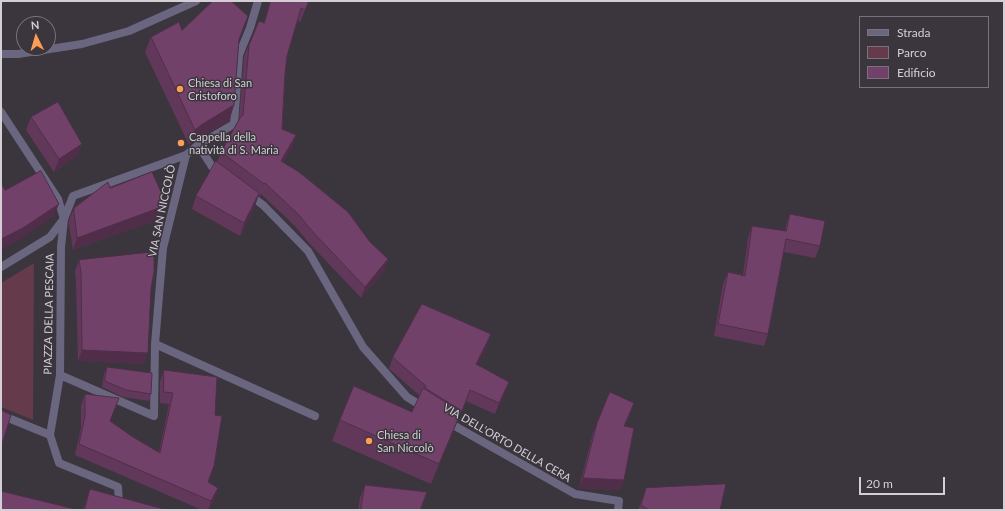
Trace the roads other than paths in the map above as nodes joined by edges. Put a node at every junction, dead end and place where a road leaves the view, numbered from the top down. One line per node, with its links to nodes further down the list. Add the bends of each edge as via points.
1 (196, 1): 3 (street, via 129,31 82,44 18,54)
2 (258, 1): 5 (street, via 239,55 234,124)
3 (1, 54)
4 (1, 112): 9 (street, via 58,199)
5 (198, 145): 6 (street); 7 (street, via 213,168)
6 (186, 155): 9 (street, via 73,196); 11 (street, VIA SAN NICCOLÒ, via 163,248)
7 (225, 177)
8 (244, 191): 17 (street, VIA DELL'ORTO DELLA CERA, via 263,205 308,251 363,347 407,397 575,494 619,501)
9 (64, 219): 10 (street, PIAZZA DELLA PESCAIA, via 50,237); 12 (street, PIAZZA DELLA PESCAIA, via 61,247)
10 (1, 267)
11 (155, 344): 12 (street, VIA SAN NICCOLÒ, via 154,416); 14 (street)
12 (60, 375): 15 (street, PIAZZA DELLA PESCAIA)
13 (1, 415): 15 (street)
14 (315, 416)
15 (50, 434): 16 (street, via 59,463 118,488 119,503)
16 (127, 507)
17 (618, 510)

